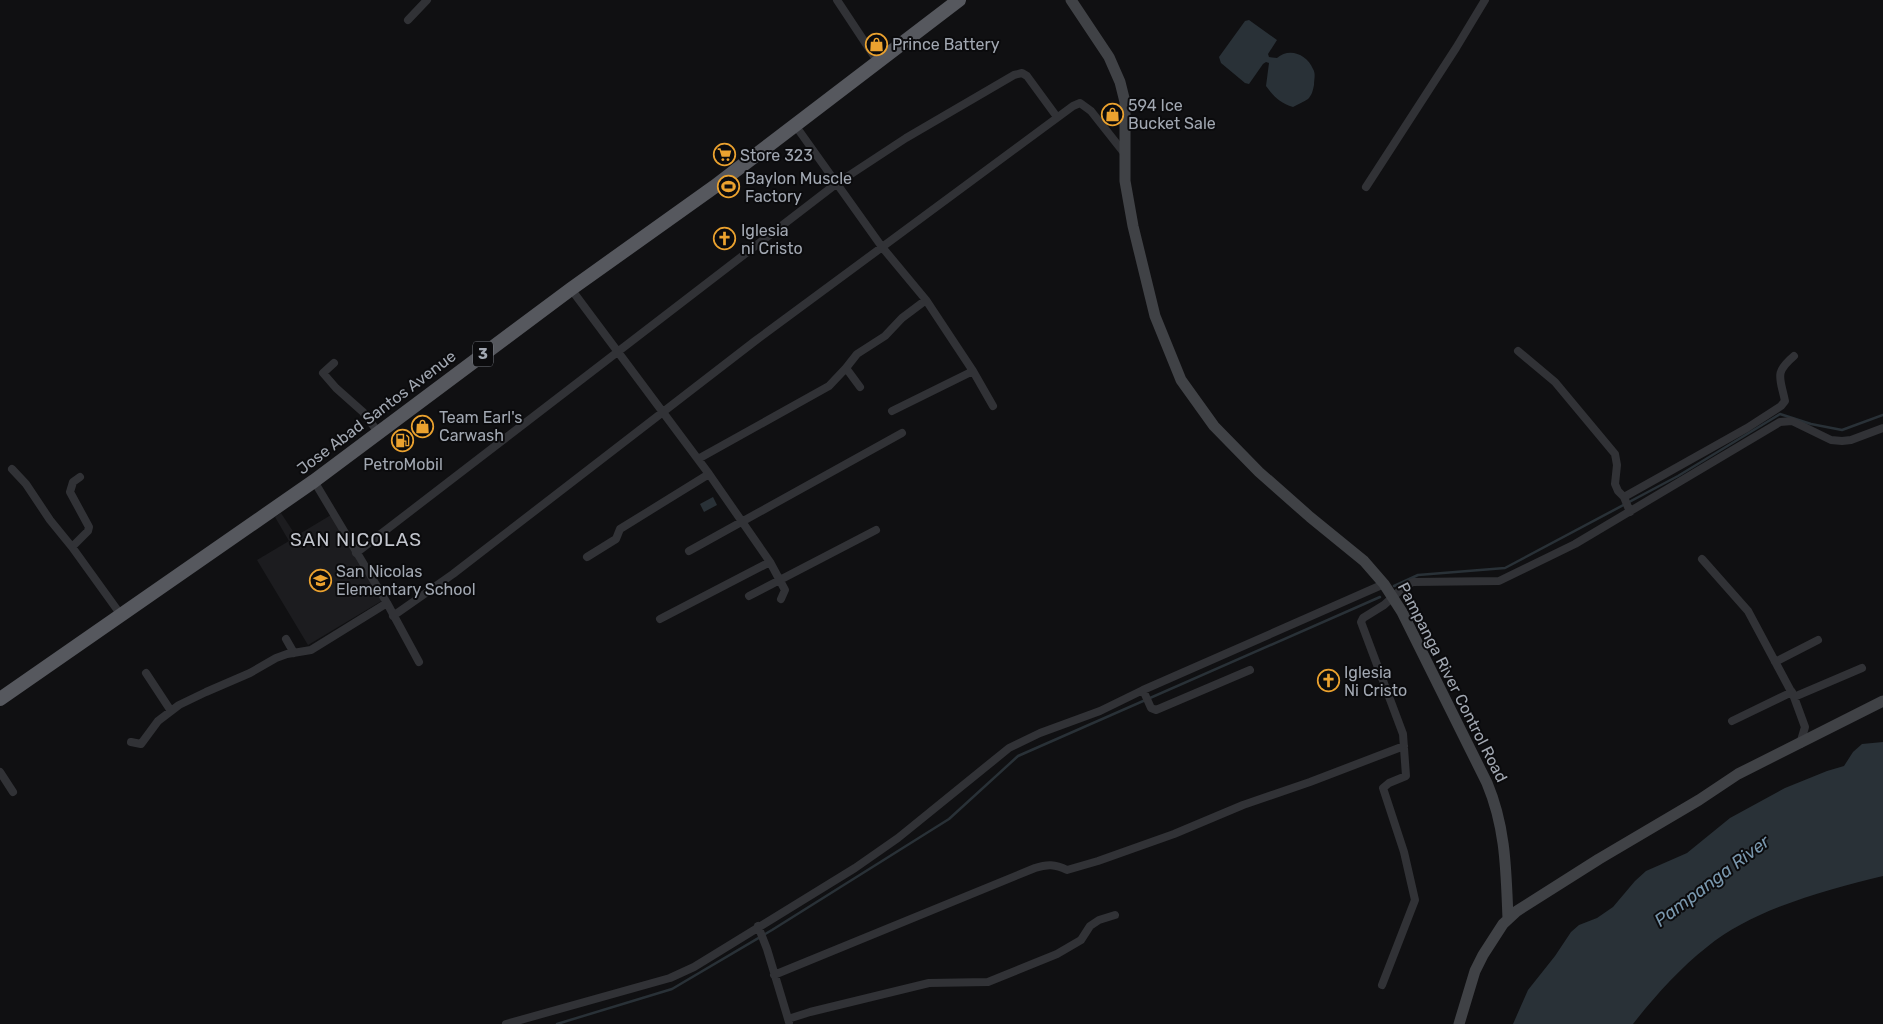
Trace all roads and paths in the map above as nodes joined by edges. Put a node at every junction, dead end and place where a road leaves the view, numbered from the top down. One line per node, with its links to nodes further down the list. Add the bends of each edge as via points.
1 (427, 0): 6 (street)
2 (837, 0): 7 (street)
3 (960, 0): 7 (highway, Jose Abad Santos Avenue / 3)
4 (1071, 0): 10 (main road, Pampanga River Control Road, via 1109,57 1120,82 1125,102)
5 (1485, 0): 12 (street)
6 (408, 20)
7 (878, 62): 9 (highway, Jose Abad Santos Avenue / 3)
8 (1057, 117): 10 (street, via 1080,103 1091,111); 11 (street, via 1027,76 1022,73 1014,75 906,138); 13 (street)
9 (795, 125): 11 (street); 14 (highway, Jose Abad Santos Avenue / 3)
10 (1125, 154): 47 (main road, Pampanga River Control Road, via 1125,181 1152,307 1181,380 1214,426 1259,472 1364,561)
11 (836, 184): 13 (street); 17 (street)
12 (1366, 187)
13 (882, 248): 15 (street); 24 (street)
14 (571, 289): 17 (street); 27 (highway, Jose Abad Santos Avenue / 3)
15 (926, 300): 20 (street, via 902,318 886,336 857,354); 21 (street)
16 (1518, 351): 36 (street, via 1555,382 1615,454 1615,484)
17 (618, 353): 24 (street); 42 (street)
18 (1794, 356): 30 (street, via 1782,366 1779,375 1785,400 1782,406)
19 (334, 363): 27 (street, via 323,372 327,380 363,412)
20 (846, 368): 22 (street); 29 (street, via 828,386)
21 (973, 371): 23 (street); 25 (street)
22 (860, 387)
23 (993, 406)
24 (662, 411): 29 (street); 53 (street, via 468,563)
25 (892, 411)
26 (1883, 428): 32 (street, via 1842,441 1831,440 1792,422 1780,422)
27 (378, 432): 35 (highway, Jose Abad Santos Avenue / 3)
28 (902, 433): 38 (street)
29 (698, 459): 33 (street)
30 (1692, 460): 32 (street); 36 (street)
31 (12, 469): 40 (street)
32 (1698, 472): 37 (street)
33 (709, 474): 38 (street); 43 (street, via 620,529 616,539)
34 (80, 476): 40 (street, via 73,482 70,492 89,526)
35 (314, 481): 42 (street); 52 (highway, Jose Abad Santos Avenue / 3)
36 (1624, 499): 37 (street)
37 (1630, 511): 49 (street, via 1575,544 1499,581 1413,582)
38 (742, 521): 41 (street); 45 (street)
39 (876, 530): 46 (street)
40 (72, 547): 52 (street)
41 (689, 551)
42 (356, 553): 51 (street)
43 (587, 557)
44 (1702, 559): 59 (street, via 1748,611)
45 (770, 562): 46 (street); 54 (street)
46 (781, 581): 48 (street); 50 (street, via 785,590)
47 (1384, 584): 49 (main road, Pampanga River Control Road); 63 (street)
48 (748, 596)
49 (1392, 597): 71 (street, via 1361,622 1403,734); 75 (main road, Pampanga River Control Road, via 1494,800 1506,864)
50 (781, 599)
51 (387, 603): 53 (street); 57 (street, via 311,650)
52 (121, 614): 65 (highway, Jose Abad Santos Avenue / 3)
53 (393, 616): 58 (street)
54 (660, 619)
55 (286, 639): 57 (street)
56 (1818, 640): 59 (street)
57 (294, 653): 67 (street, via 276,658)
58 (420, 662)
59 (1775, 662): 64 (street)
60 (1862, 668): 64 (street)
61 (1250, 670): 63 (street, via 1156,710 1151,708)
62 (146, 673): 67 (street)
63 (1143, 691): 76 (street, via 1009,748 898,838)
64 (1793, 694): 68 (street); 70 (street, via 1805,727)
65 (0, 699)
66 (1883, 701): 70 (main road)
67 (171, 711): 69 (street, via 158,721 141,744)
68 (1732, 721)
69 (131, 742)
70 (1800, 744): 75 (main road, via 1738,774)
71 (1404, 746): 77 (street, via 1098,861 1067,870 1046,864); 78 (street, via 1406,776 1384,788 1415,900)
72 (0, 772): 73 (street)
73 (13, 792)
74 (1115, 915): 79 (street, via 1090,926 1081,940 1057,954 988,982 929,983 810,1012)
75 (1508, 919): 81 (main road, via 1475,971)
76 (759, 928): 77 (street); 80 (street, via 670,978)
77 (774, 975): 79 (street)
78 (1382, 985)
79 (789, 1022)
80 (506, 1024)
81 (1459, 1024)

